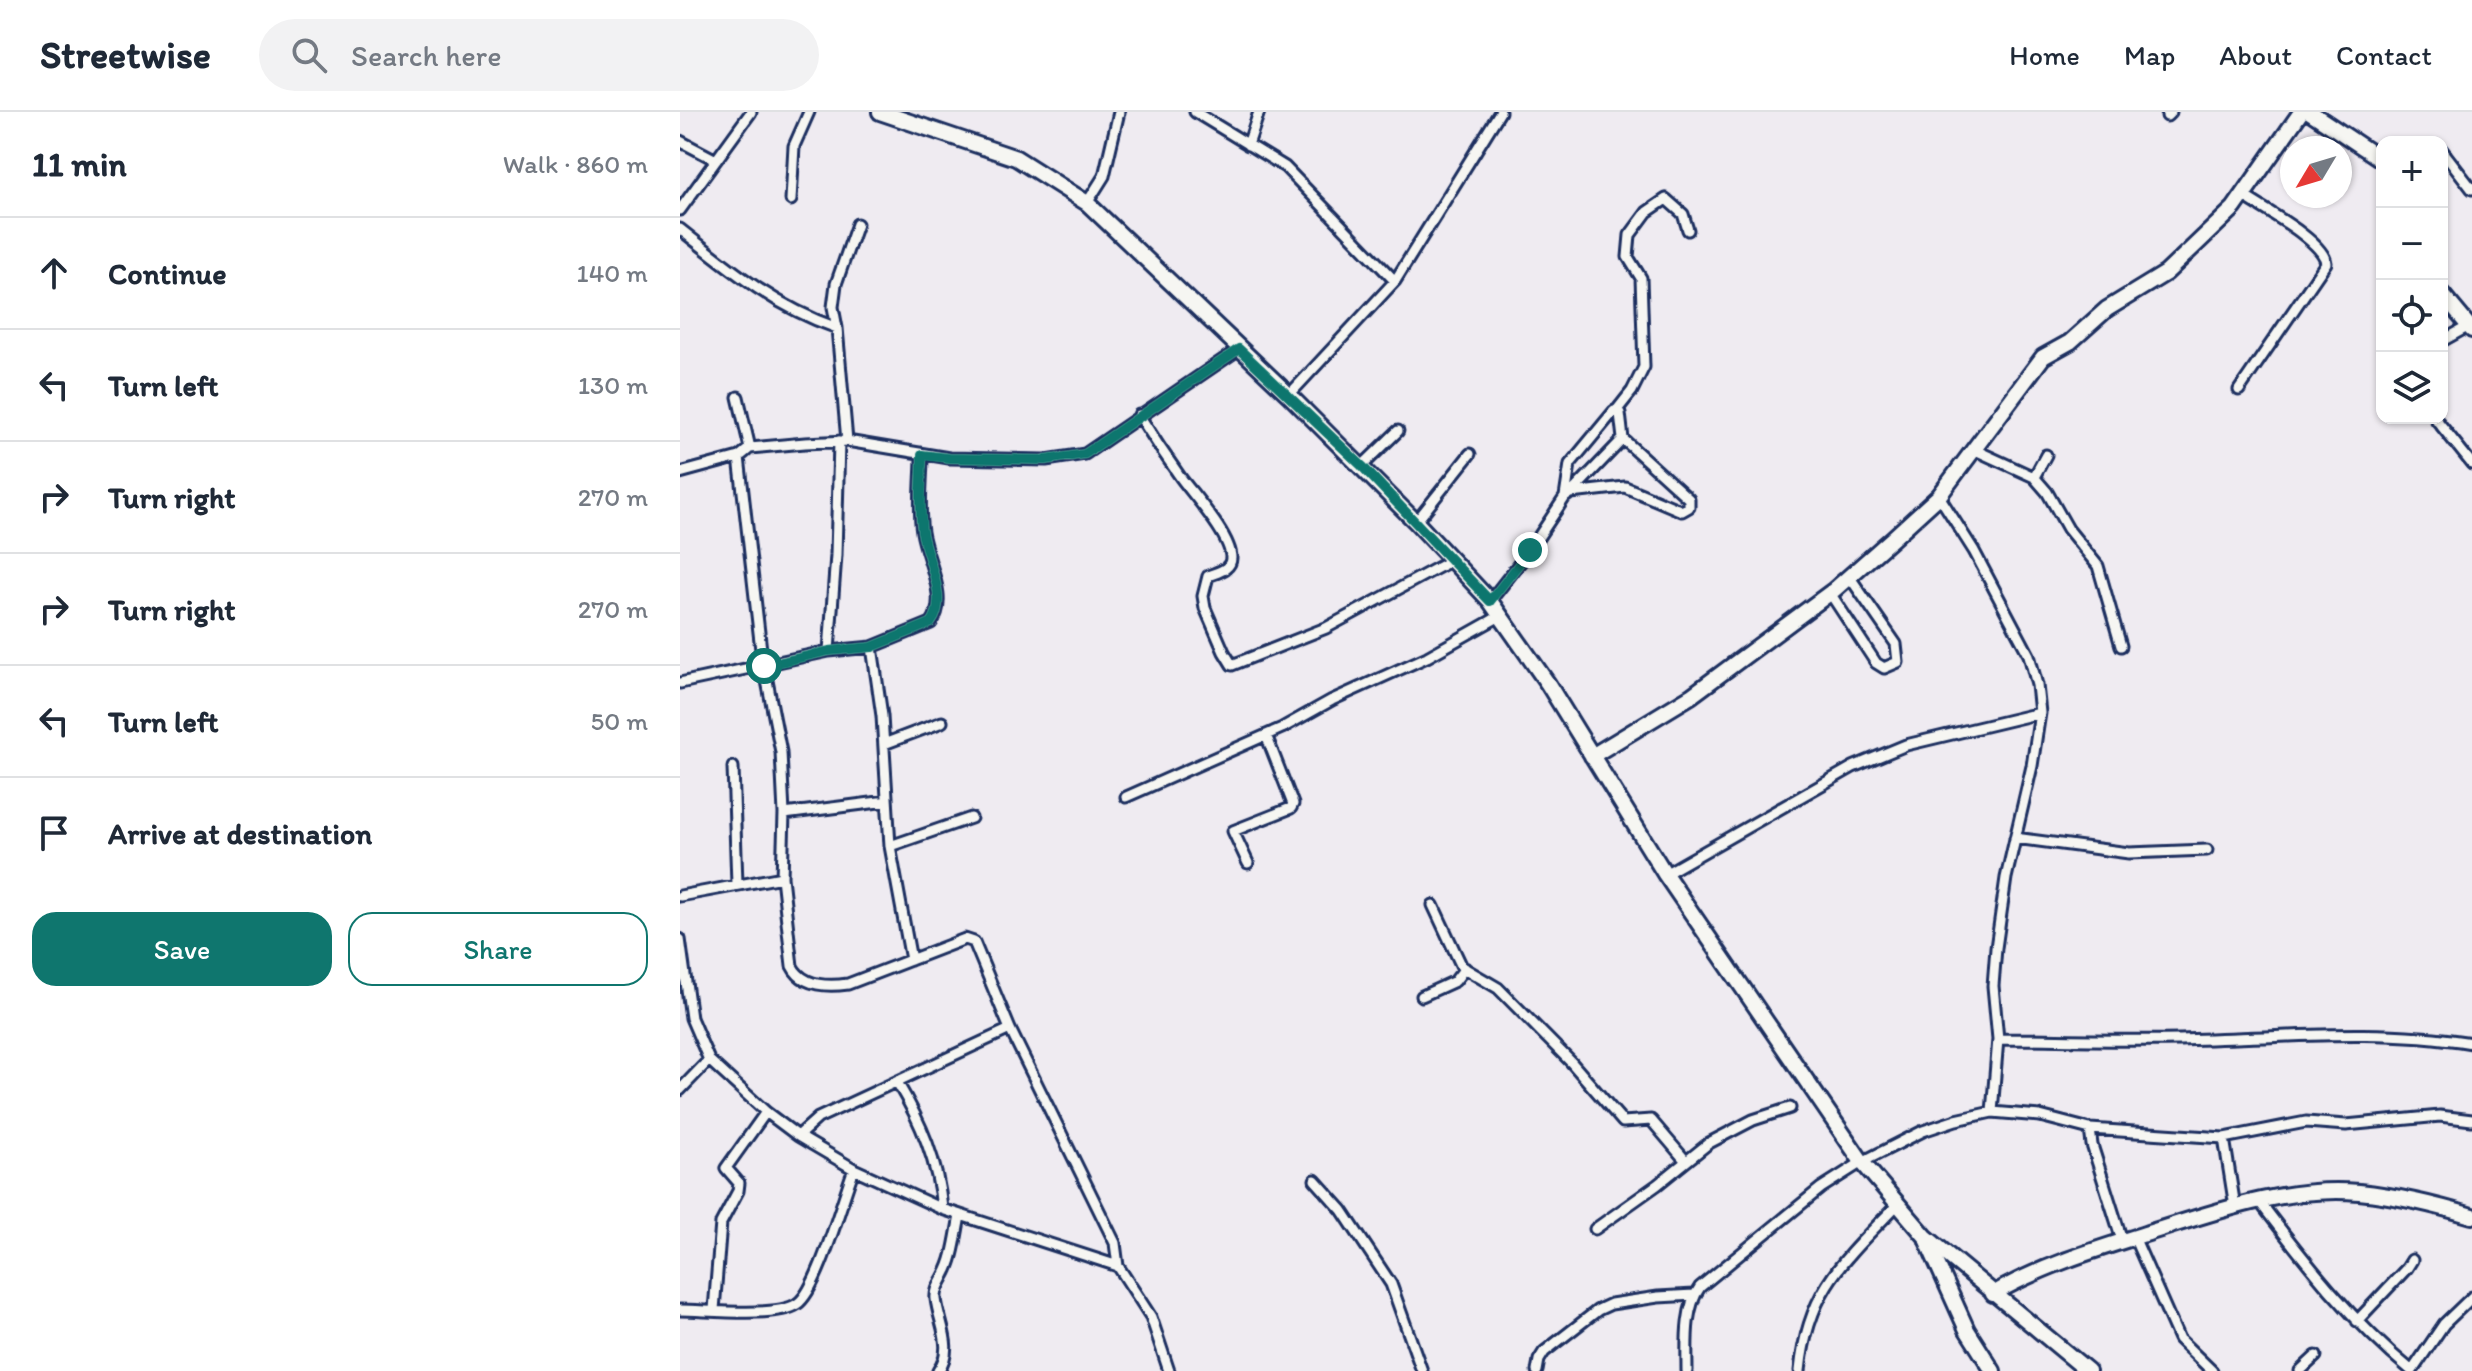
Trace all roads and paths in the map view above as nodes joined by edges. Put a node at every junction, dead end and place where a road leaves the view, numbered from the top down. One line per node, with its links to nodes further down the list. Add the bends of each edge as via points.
1 (751, 112): 14 (street)
2 (809, 112): 17 (street, via 794,146)
3 (880, 112): 18 (main road, via 1016,158)
4 (1119, 112): 18 (street, via 1104,176)
5 (1195, 112): 11 (street)
6 (1259, 112): 11 (street)
7 (1500, 112): 23 (street)
8 (2301, 112): 16 (main road)
9 (2310, 112): 12 (main road)
10 (680, 141): 14 (street)
11 (1248, 145): 23 (street, via 1285,167)
12 (2376, 156)
13 (2448, 158): 15 (street)
14 (716, 160): 19 (street)
15 (2472, 189)
16 (2244, 196): 29 (street, via 2322,251 2326,263); 39 (main road, via 2166,273 2043,357)
17 (791, 200)
18 (1087, 203): 28 (main road)
19 (680, 210)
20 (857, 224): 25 (street, via 836,284)
21 (680, 229): 25 (street, via 749,285)
22 (1688, 230): 32 (street, via 1683,214 1666,199 1647,212 1630,235 1628,257 1641,278 1644,367)
23 (1395, 281): 30 (street)
24 (2448, 301): 26 (main road)
25 (837, 328): 37 (street)
26 (2471, 328): 27 (street)
27 (2448, 338)
28 (1239, 349): 30 (main road); 33 (street)
29 (2239, 390)
30 (1289, 395): 45 (main road)
31 (738, 397): 38 (street)
32 (1617, 410): 36 (street); 48 (street, via 1568,467)
33 (1139, 415): 41 (street, via 1085,454 1046,460); 51 (street, via 1210,515 1231,557 1222,571 1208,576 1203,596 1232,665 1326,628)
34 (2440, 424): 44 (street)
35 (1398, 431): 45 (street)
36 (1623, 439): 48 (street); 48 (street, via 1689,499 1689,507 1682,511 1625,487)
37 (843, 441): 38 (street); 41 (street); 58 (street)
38 (750, 448): 43 (street)
39 (1975, 450): 47 (street); 49 (main road)
40 (1470, 454): 50 (street)
41 (922, 455): 57 (street, via 922,533 934,575 937,616)
42 (2046, 455): 47 (street)
43 (739, 457): 46 (street); 59 (street)
44 (2472, 464)
45 (1362, 466): 50 (main road)
46 (680, 473)
47 (2034, 477): 56 (street, via 2098,566)
48 (1568, 495): 54 (street)
49 (1939, 496): 52 (main road); 61 (street, via 2029,655)
50 (1416, 522): 51 (main road)
51 (1452, 560): 54 (main road)
52 (1849, 576): 53 (main road); 53 (street, via 1896,644 1898,662 1884,668 1876,663)
53 (1830, 593): 65 (main road, via 1691,696)
54 (1490, 601): 55 (main road)
55 (1500, 616): 63 (street); 65 (main road)
56 (2121, 646)
57 (872, 647): 58 (street); 64 (street)
58 (829, 651): 59 (street)
59 (764, 666): 60 (street); 69 (street, via 781,752)
60 (680, 683)
61 (2040, 713): 71 (street); 75 (street, via 1906,745 1853,767)
62 (942, 722): 64 (street)
63 (1266, 735): 67 (street); 74 (street, via 1293,804 1233,831)
64 (884, 744): 68 (street)
65 (1592, 756): 75 (main road)
66 (733, 767): 77 (street)
67 (1126, 797)
68 (887, 801): 69 (street); 72 (street)
69 (784, 814): 76 (street)
70 (971, 818): 72 (street)
71 (2015, 838): 73 (street, via 2129,853); 87 (street, via 1996,948)
72 (890, 846): 81 (street)
73 (2207, 850)
74 (1248, 863)
75 (1665, 874): 100 (main road)
76 (782, 877): 77 (street); 81 (street, via 797,977 831,986 848,984)
77 (737, 884): 78 (street)
78 (680, 896)
79 (1433, 905): 82 (street)
80 (680, 939): 85 (street)
81 (911, 960): 86 (street, via 970,939)
82 (1465, 968): 83 (street, via 1455,981); 99 (street, via 1498,988 1623,1122 1651,1120)
83 (1422, 996)
84 (680, 1015): 85 (street)
85 (691, 1018): 89 (street)
86 (1010, 1029): 90 (street); 113 (street, via 1115,1243)
87 (1998, 1039): 88 (street, via 2393,1033); 94 (street)
88 (2472, 1043)
89 (709, 1060): 91 (street); 93 (street)
90 (897, 1082): 97 (street, via 818,1118); 106 (street, via 927,1138)
91 (680, 1090)
92 (1790, 1108): 99 (street, via 1753,1120)
93 (766, 1112): 97 (street); 118 (street, via 726,1168 739,1183 721,1223)
94 (1992, 1112): 96 (street, via 2040,1116); 100 (street, via 1923,1131)
95 (2472, 1120): 98 (street, via 2440,1116 2346,1125 2306,1122)
96 (2090, 1129): 98 (street); 111 (street)
97 (798, 1136): 101 (street)
98 (2224, 1138): 105 (street)
99 (1685, 1160): 109 (street)
100 (1862, 1162): 104 (main road); 115 (street, via 1821,1188)
101 (854, 1169): 106 (street); 118 (street, via 811,1289 797,1304 751,1312)
102 (1315, 1180): 123 (street, via 1342,1210 1391,1284)
103 (2259, 1201): 105 (main road); 108 (main road, via 2358,1192); 119 (street)
104 (1898, 1204): 110 (main road); 126 (street, via 1835,1270 1818,1297 1803,1341)
105 (2235, 1207): 111 (main road)
106 (942, 1209): 107 (street)
107 (960, 1216): 113 (street); 121 (street, via 946,1274 937,1289 946,1350)
108 (2472, 1216)
109 (1595, 1229)
110 (1926, 1237): 114 (main road); 127 (main road, via 1967,1330)
111 (2128, 1239): 114 (main road); 129 (street, via 2179,1339)
112 (2412, 1260): 119 (street)
113 (1118, 1266): 122 (street, via 1151,1317)
114 (1993, 1294): 128 (main road)
115 (1694, 1295): 124 (street, via 1630,1300 1598,1310 1544,1352); 125 (street)
116 (2472, 1297): 131 (street, via 2444,1324)
117 (680, 1310): 118 (street)
118 (714, 1310)
119 (2357, 1321): 131 (street)
120 (2316, 1356): 130 (street)
121 (938, 1371)
122 (1169, 1371)
123 (1422, 1371)
124 (1537, 1371)
125 (1687, 1371)
126 (1800, 1371)
127 (1993, 1371)
128 (2088, 1371)
129 (2212, 1371)
130 (2300, 1371)
131 (2412, 1371)

